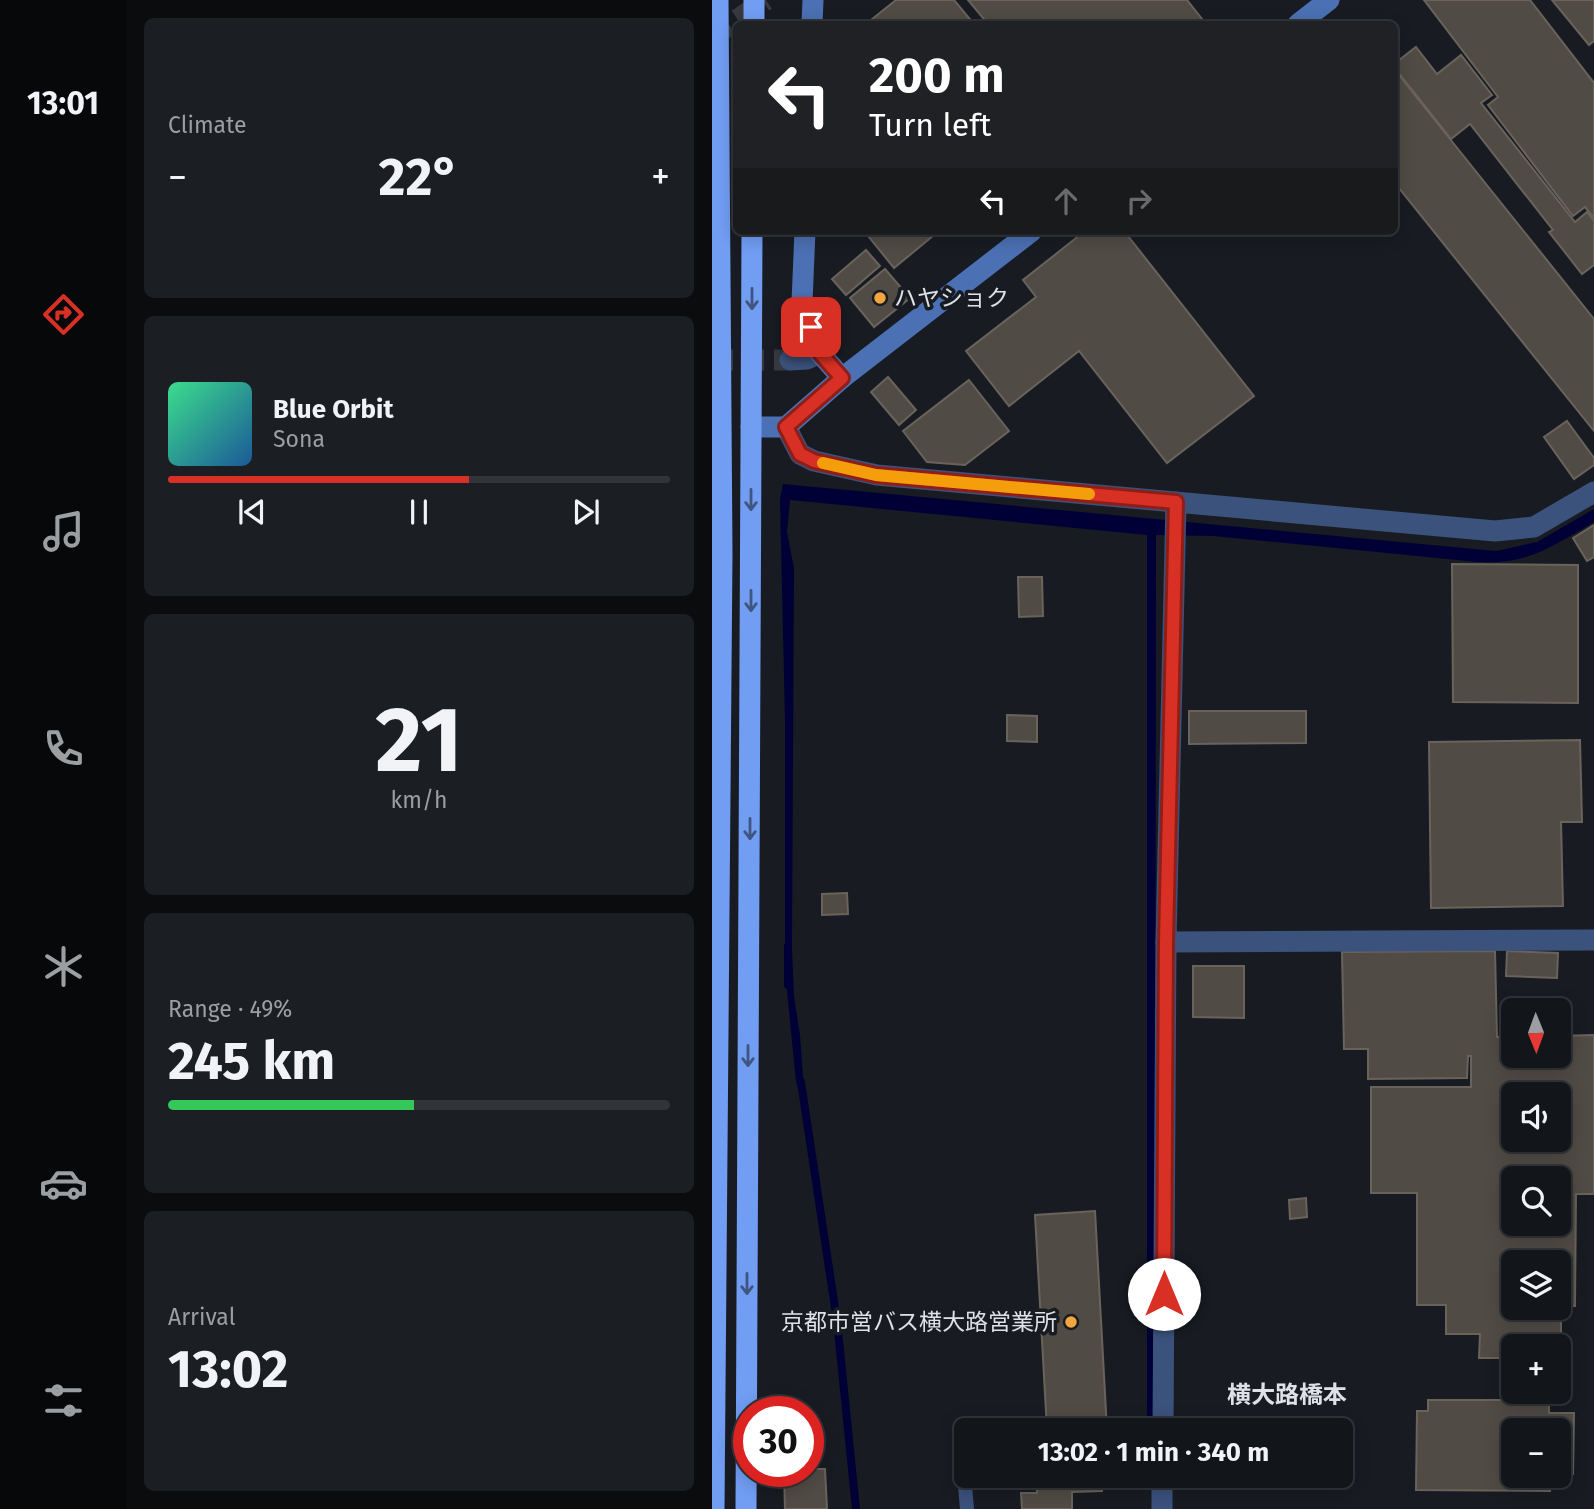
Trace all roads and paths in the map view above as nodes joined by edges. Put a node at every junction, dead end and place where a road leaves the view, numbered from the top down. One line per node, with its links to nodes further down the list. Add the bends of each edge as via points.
1 (718, 0): 14 (highway)
2 (754, 0): 5 (highway)
3 (813, 0): 6 (street)
4 (1329, 0): 7 (street)
5 (754, 21)
6 (812, 21)
7 (1302, 21)
8 (752, 235): 15 (highway, one-way to 15)
9 (805, 235): 11 (street, via 802,302)
10 (1027, 235): 13 (street)
11 (820, 353): 12 (street); 13 (street)
12 (790, 360)
13 (842, 378): 16 (street)
14 (716, 426): 19 (highway, via 721,467)
15 (751, 427): 16 (street); 26 (highway, one-way to 26)
16 (786, 427): 18 (street, via 800,454 814,461 876,475)
17 (1594, 492): 18 (street, via 1534,527 1495,531)
18 (1176, 518): 21 (street)
19 (718, 545): 25 (highway)
20 (1594, 940): 21 (street)
21 (1166, 942): 22 (street)
22 (1163, 1418)
23 (965, 1488): 27 (lane)
24 (1162, 1488): 28 (street)
25 (714, 1509)
26 (746, 1509)
27 (967, 1509)
28 (1162, 1509)

